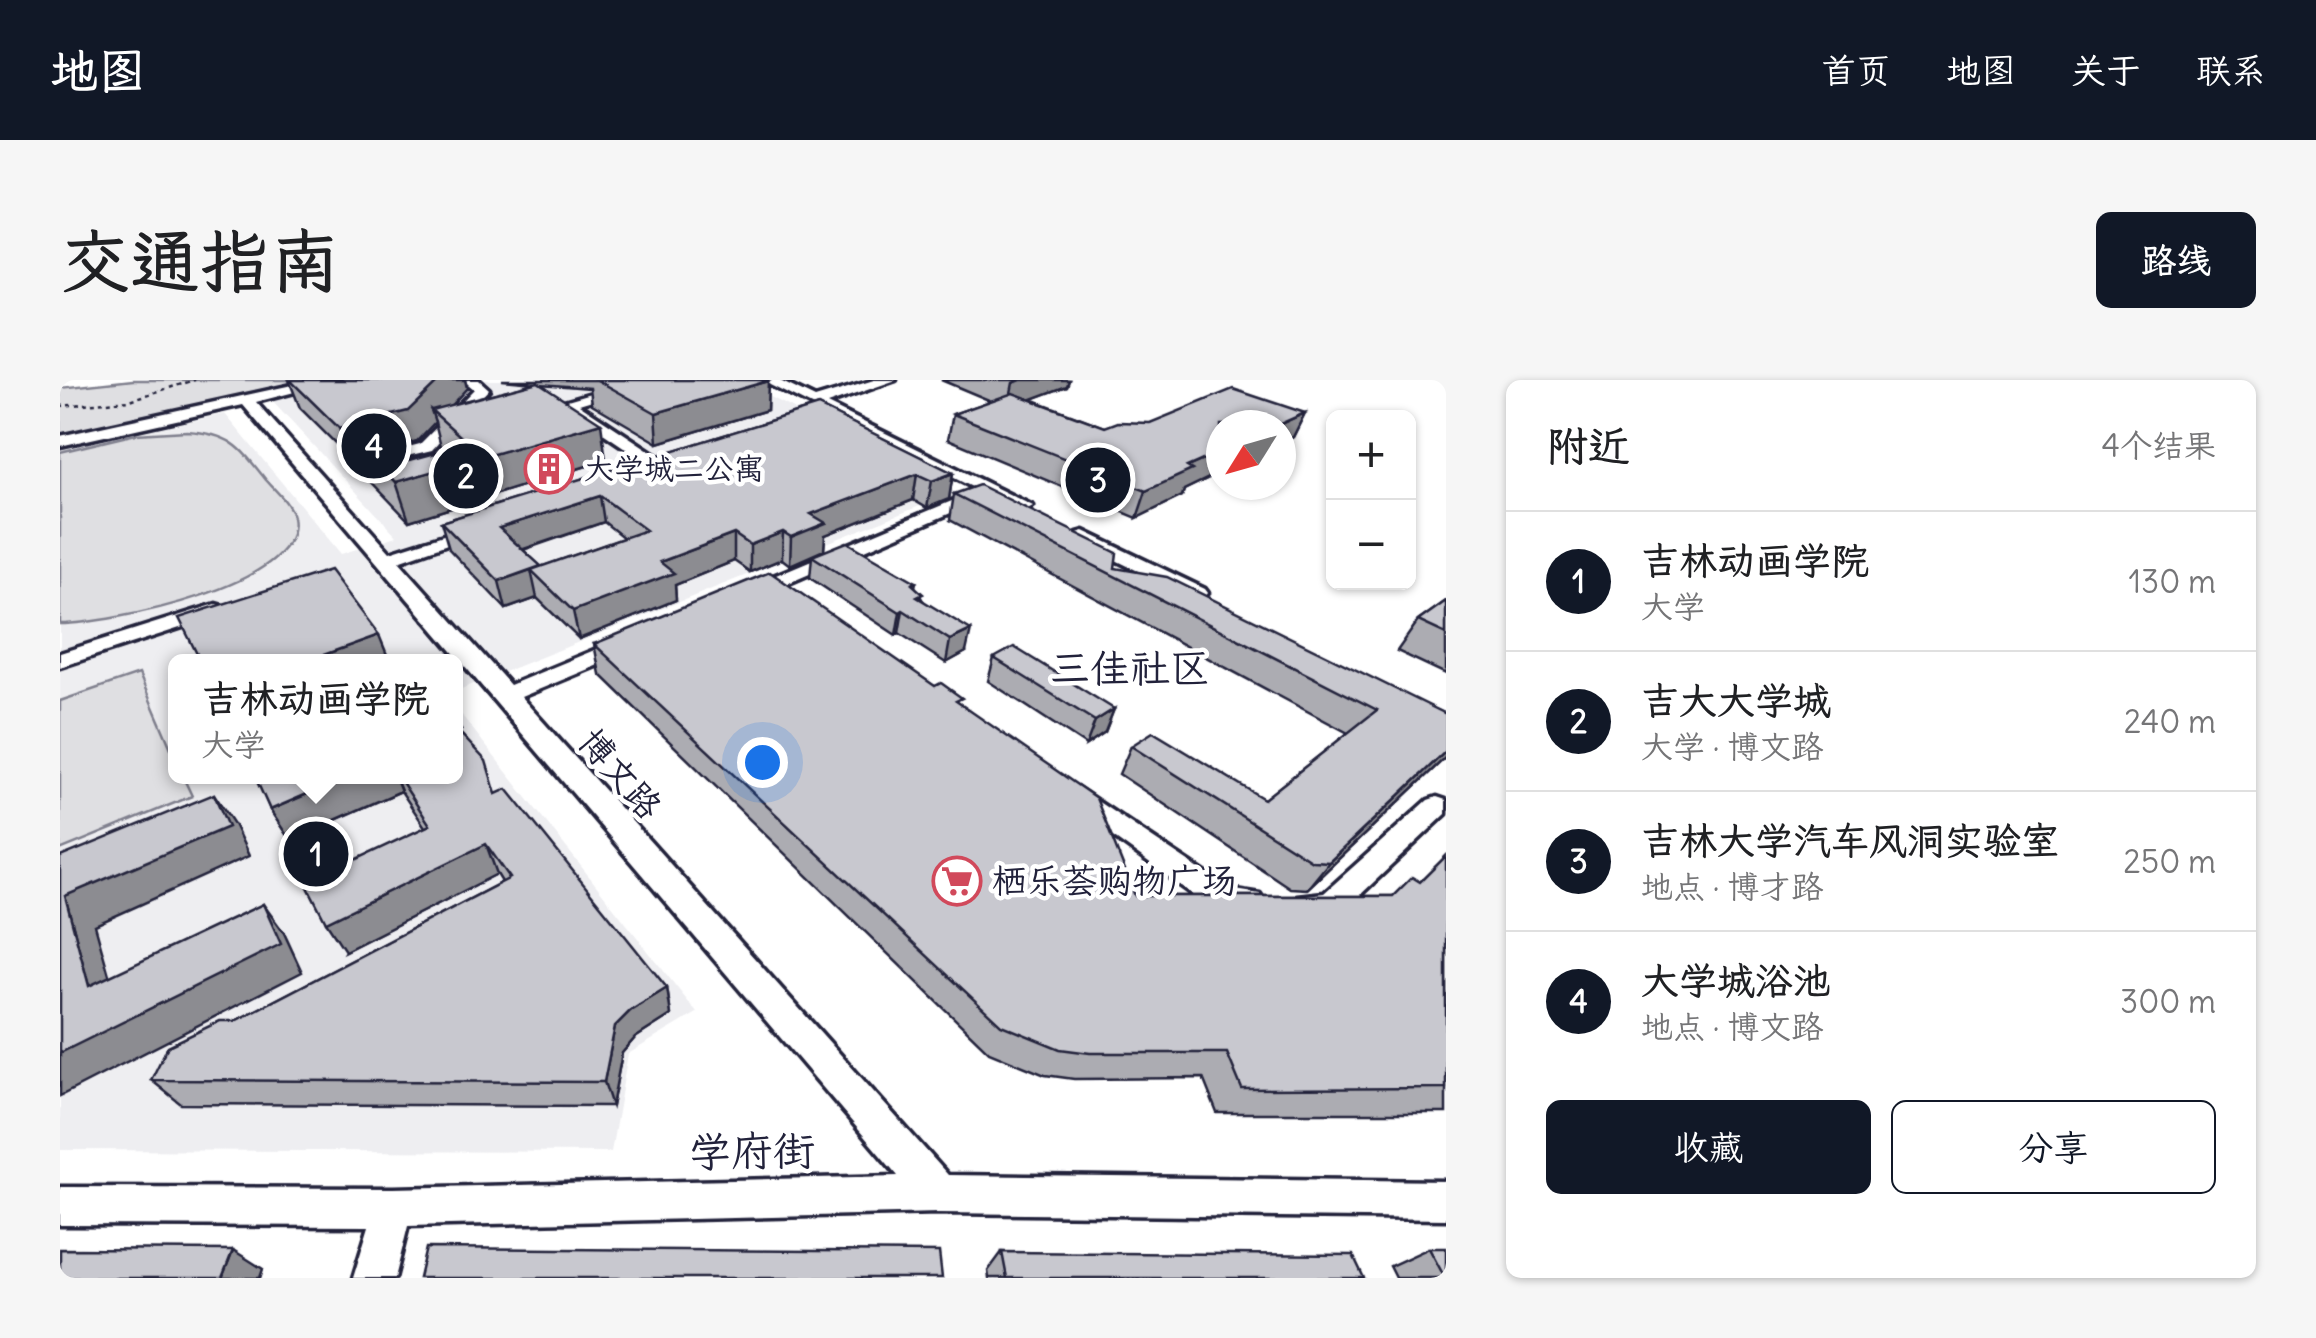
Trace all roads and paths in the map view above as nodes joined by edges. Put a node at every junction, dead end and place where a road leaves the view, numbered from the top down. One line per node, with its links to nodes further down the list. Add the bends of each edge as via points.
1 (195, 380): 12 (path, via 130,400)
2 (334, 380): 10 (street)
3 (652, 380): 9 (street)
4 (768, 380): 13 (street)
5 (888, 380): 13 (street)
6 (476, 384): 7 (street); 16 (street)
7 (501, 390)
8 (538, 392): 9 (street)
9 (594, 396): 11 (street)
10 (247, 400): 17 (street); 22 (street, 博文路)
11 (567, 403): 14 (street); 19 (street, via 650,466)
12 (60, 406)
13 (824, 413): 20 (street)
14 (510, 418)
15 (473, 428): 16 (street)
16 (435, 438): 18 (street)
17 (60, 441)
18 (359, 465)
19 (669, 469)
20 (992, 491): 23 (street); 25 (street)
21 (500, 523): 22 (street)
22 (387, 559): 30 (street, 博文路)
23 (772, 583): 26 (street); 27 (street)
24 (245, 600): 29 (street)
25 (1219, 603)
26 (718, 606)
27 (804, 606)
28 (648, 636): 30 (street)
29 (60, 660)
30 (506, 696): 33 (street, 博文路)
31 (1062, 787): 32 (street, via 1222,900 1330,905)
32 (1436, 807)
33 (939, 1194): 34 (street, 学府街); 36 (street, 学府街)
34 (1446, 1200)
35 (60, 1206): 36 (street, 学府街)
36 (394, 1207): 37 (street)
37 (374, 1278)

